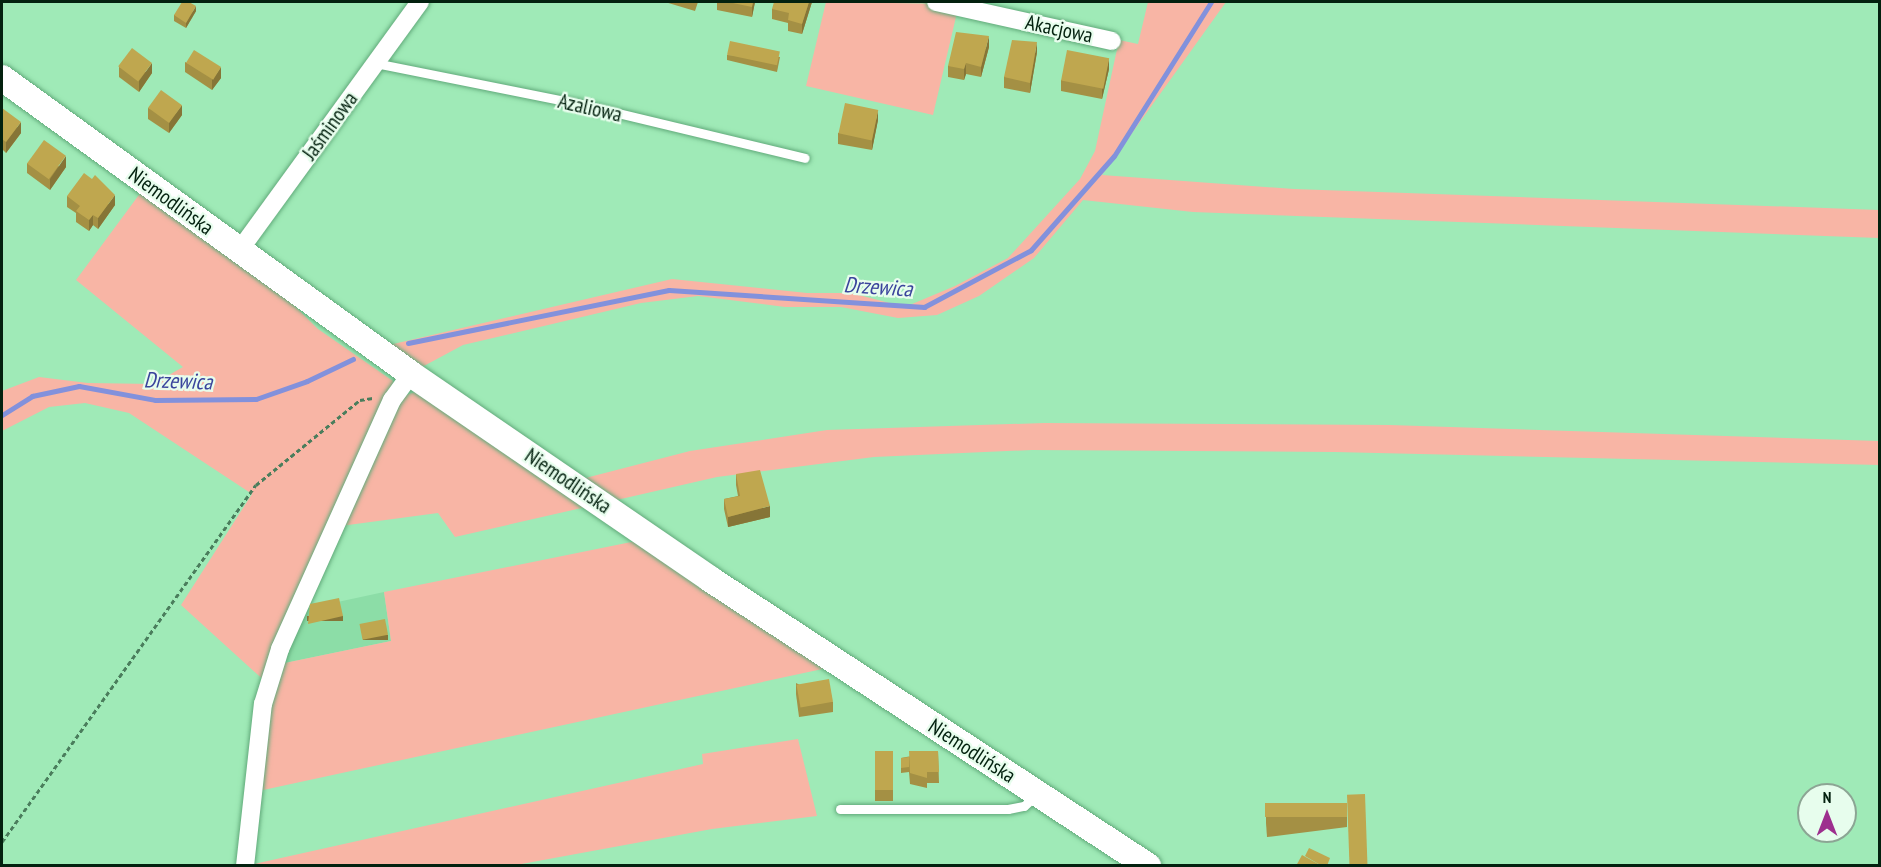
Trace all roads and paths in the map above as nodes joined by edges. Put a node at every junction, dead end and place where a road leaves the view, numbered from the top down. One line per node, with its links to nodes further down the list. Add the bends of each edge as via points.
1 (420, 2): 4 (street, Jaśminowa)
2 (936, 2): 3 (street, Akacjowa)
3 (1112, 41)
4 (375, 63): 6 (lane, Azaliowa, via 580,104); 7 (street, Jaśminowa)
5 (2, 78): 7 (main road, Niemodlińska)
6 (805, 158)
7 (239, 251): 8 (main road, Niemodlińska)
8 (411, 374): 9 (street); 10 (main road, Niemodlińska, via 710,579)
9 (396, 395): 12 (path, via 360,400 256,485); 13 (street, via 280,649 263,704)
10 (1037, 793): 11 (lane, via 1024,806 1008,809); 14 (main road, Niemodlińska)
11 (840, 809)
12 (2, 842)
13 (245, 866)
14 (1148, 866)

